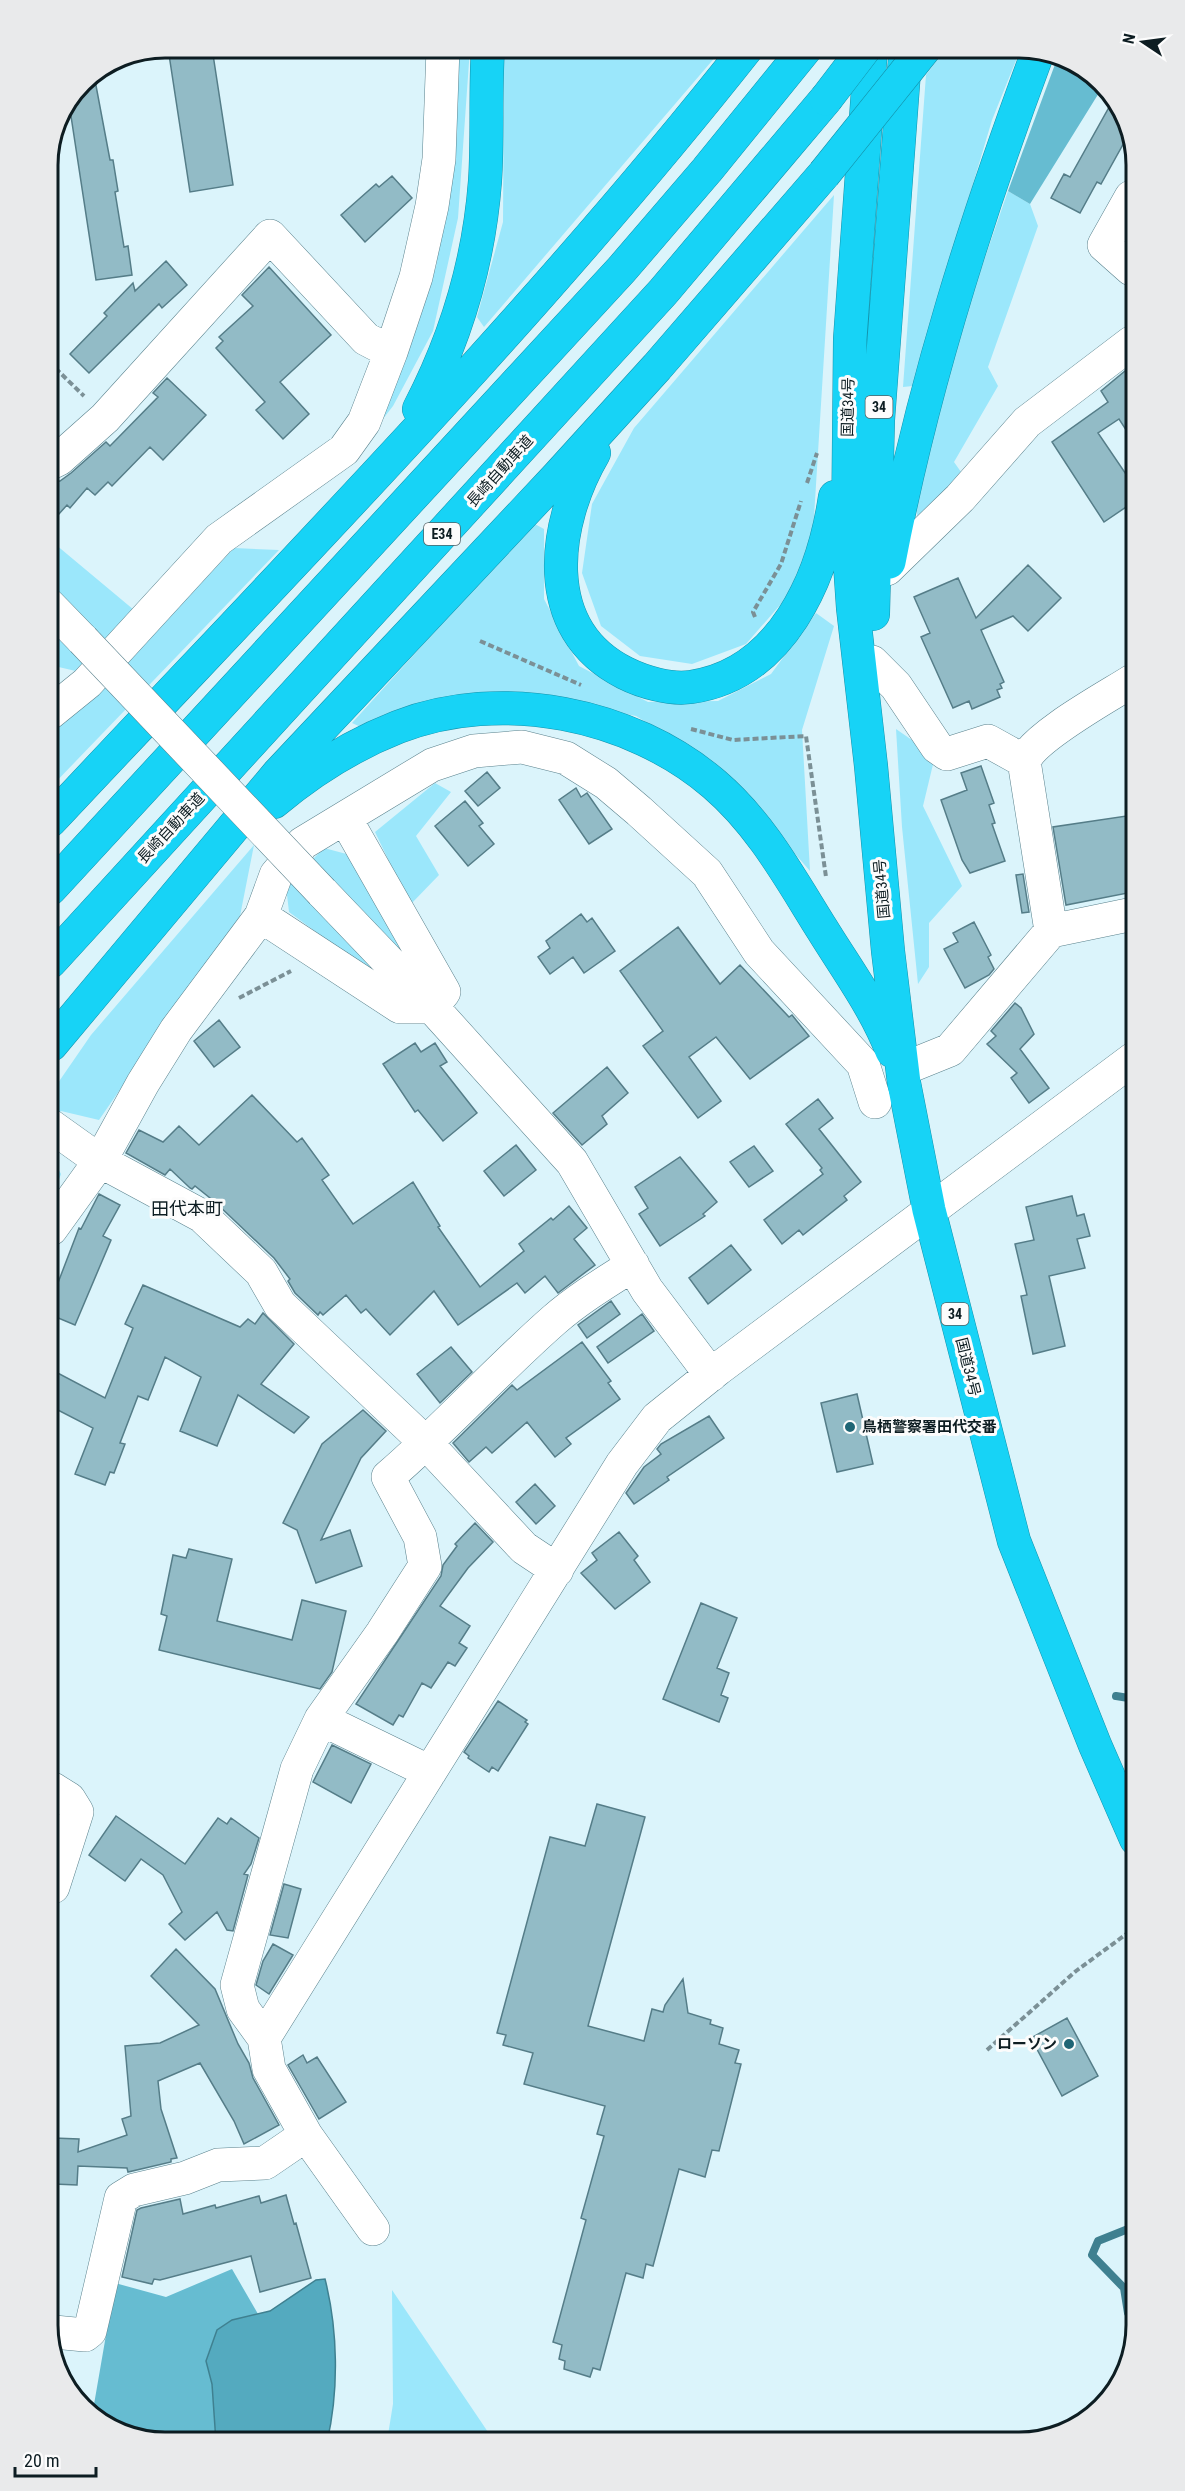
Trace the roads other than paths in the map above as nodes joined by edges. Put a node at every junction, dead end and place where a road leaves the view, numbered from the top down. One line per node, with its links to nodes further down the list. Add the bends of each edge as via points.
1 (443, 58): 16 (street, via 439,159 432,206 416,277)
2 (488, 58): 19 (highway, via 485,181 469,281 439,371)
3 (739, 59): 19 (highway, via 679,134 539,295)
4 (797, 59): 29 (highway, via 615,277)
5 (855, 59): 34 (highway, 長崎自動車道 / E34, bridge, via 751,190 656,300)
6 (863, 59): 11 (highway)
7 (871, 59): 11 (highway, 国道34号 / 34)
8 (905, 59): 22 (highway, 国道34号 / 34, via 878,420)
9 (916, 59): 17 (highway, bridge, via 824,174)
10 (1035, 60): 20 (highway, via 963,269 924,407)
11 (862, 170): 14 (highway, 国道34号 / 34)
12 (1126, 206): 13 (street, via 1104,245)
13 (1126, 265)
14 (850, 339): 17 (highway, via 835,500 825,543 806,594 784,630 764,652 716,681 689,687 635,678 593,649 566,604 560,574 561,543 580,477 601,440); 26 (highway, 国道34号 / 34, via 848,535)
15 (1126, 349): 20 (street, via 1027,422 960,498)
16 (391, 352): 18 (street, via 366,339 270,236 105,418); 24 (street, via 364,422 344,450 219,538 87,683)
17 (657, 367): 30 (highway, via 278,774)
18 (59, 459)
19 (378, 470): 27 (highway)
20 (887, 569): 22 (highway)
21 (59, 614): 35 (street, bridge)
22 (872, 656): 25 (street, via 946,754 988,741); 26 (highway, 国道34号 / 34)
23 (1126, 685): 25 (street, via 1028,752)
24 (59, 699)
25 (1024, 761): 33 (street)
26 (871, 766): 38 (highway, 国道34号 / 34)
27 (59, 812)
28 (345, 819): 32 (street, via 303,843 276,875); 35 (street, via 444,993); 39 (street, via 432,765 474,750 522,747 566,758 606,783 708,873 759,952 863,1064)
29 (59, 880)
30 (190, 880): 36 (highway); 38 (highway, via 276,800 321,765 400,726 474,710 507,709 561,713 602,723 678,757 715,784 750,819 869,1005)
31 (1126, 915): 33 (street)
32 (261, 916): 35 (street, via 400,1007); 41 (street, via 180,1024)
33 (1051, 931): 38 (street, via 950,1050)
34 (59, 953)
35 (432, 1007): 44 (street, via 572,1162)
36 (59, 1036)
37 (1126, 1064): 42 (street)
38 (904, 1076): 42 (highway, 国道34号 / 34)
39 (875, 1102)
40 (59, 1131): 41 (street)
41 (100, 1161): 43 (street); 46 (street, via 202,1216 261,1272 280,1305)
42 (929, 1210): 45 (street); 51 (highway, 国道34号 / 34, via 1014,1541)
43 (59, 1219)
44 (633, 1265): 45 (street, via 647,1290); 46 (street, via 555,1319)
45 (711, 1375): 47 (street, via 657,1418 622,1464)
46 (427, 1444): 47 (street, via 524,1548); 48 (street, via 388,1477 420,1537 425,1566)
47 (557, 1570): 49 (street)
48 (321, 1719): 49 (street); 53 (street, via 297,1769 237,1985 243,2008)
49 (430, 1772): 53 (street)
50 (58, 1792): 52 (street, via 69,1799 77,1812)
51 (1126, 1816)
52 (58, 1871)
53 (264, 2038): 54 (street, via 269,2068)
54 (306, 2135): 55 (street); 56 (street, via 265,2163 218,2165 185,2178 134,2190 122,2198 90,2331 85,2335)
55 (373, 2229)
56 (58, 2332)

